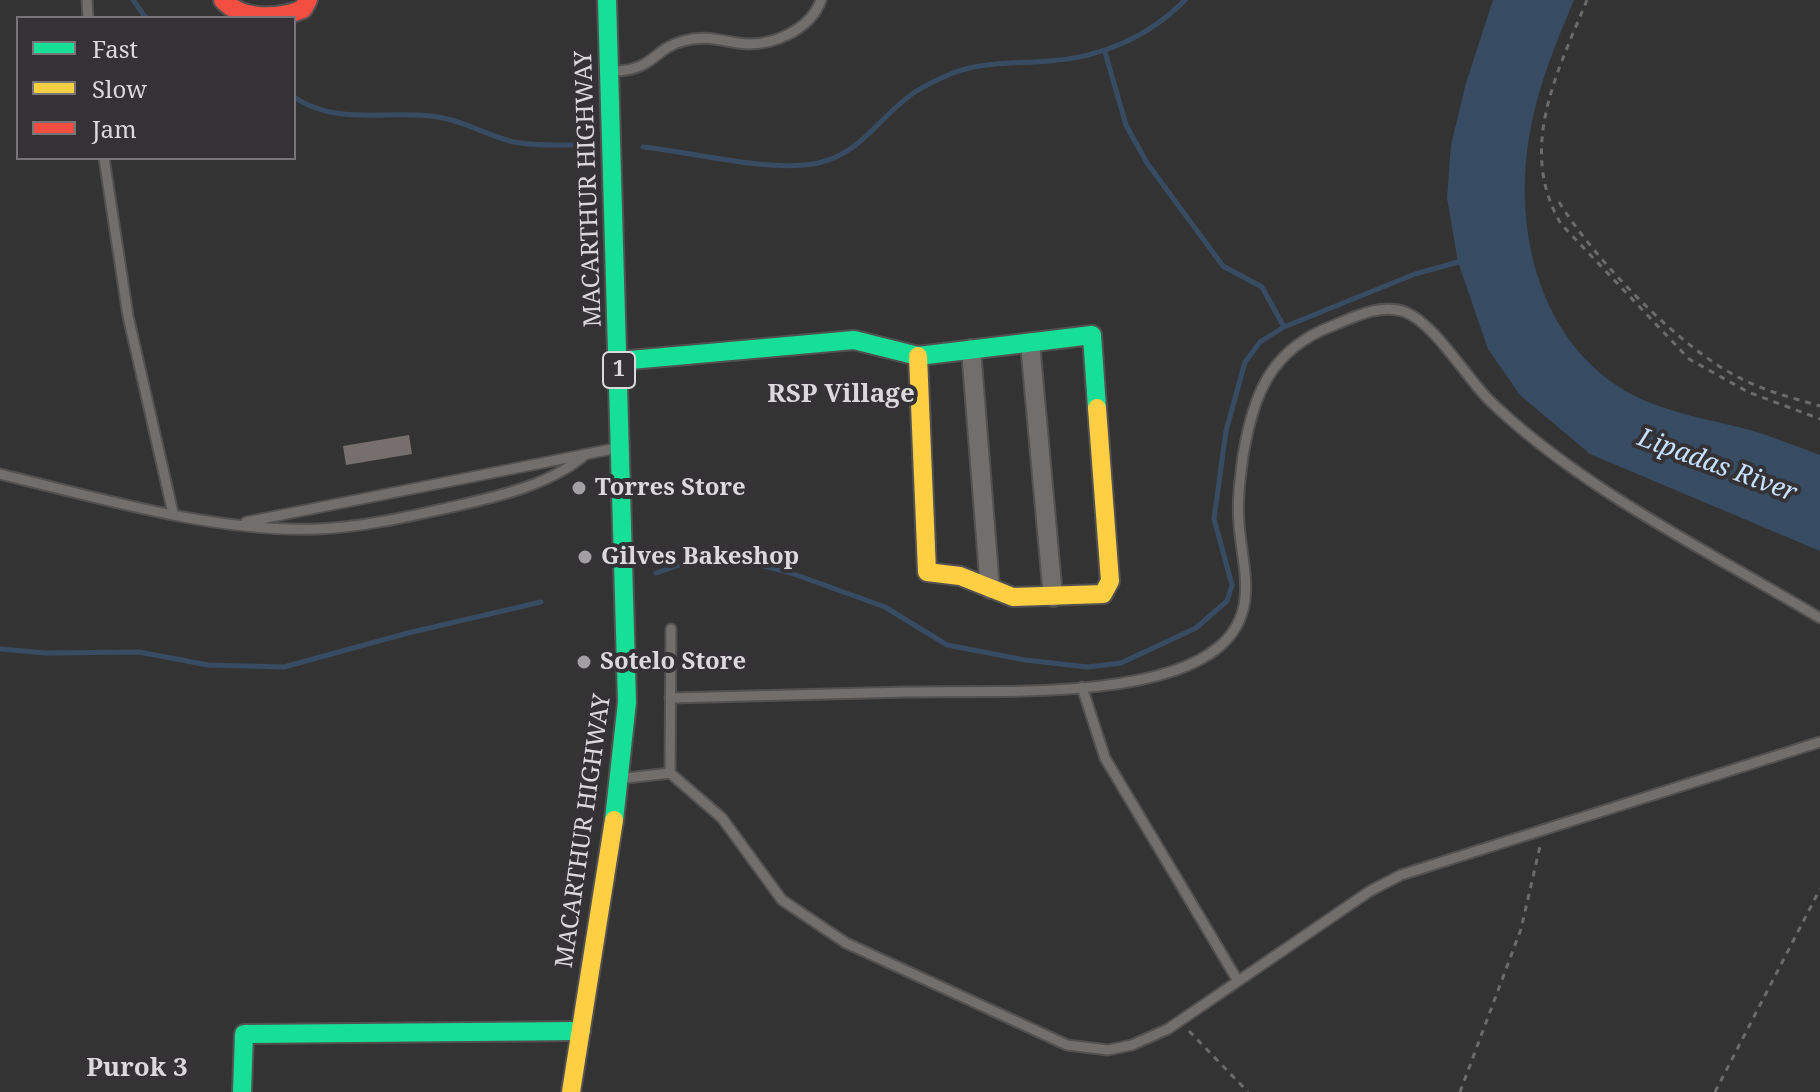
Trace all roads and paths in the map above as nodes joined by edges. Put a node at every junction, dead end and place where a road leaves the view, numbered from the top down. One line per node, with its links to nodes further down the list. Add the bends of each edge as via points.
1 (223, 0): 2 (main road, via 238,13 289,14 303,9)
2 (308, 0)
3 (607, 0): 6 (main road, MACARTHUR HIGHWAY / 1)
4 (821, 0): 6 (lane, via 805,24 766,42 686,40 641,68)
5 (1587, 0): 14 (path, via 1549,100 1540,160 1547,201 1561,224 1689,359 1748,392)
6 (610, 72): 12 (main road, MACARTHUR HIGHWAY / 1)
7 (104, 160): 18 (lane, via 128,316)
8 (1559, 202): 13 (path, via 1573,226 1699,354 1740,379)
9 (1030, 343): 10 (main road); 21 (street); 21 (main road, via 1092,335 1110,581 1103,594)
10 (971, 349): 11 (main road); 20 (street)
11 (918, 356): 12 (main road, via 854,340); 20 (main road, via 927,572 960,576)
12 (619, 361): 15 (main road, MACARTHUR HIGHWAY / 1)
13 (1820, 406)
14 (1820, 419)
15 (621, 447): 16 (lane); 28 (main road, MACARTHUR HIGHWAY / 1, via 628,669)
16 (586, 454): 19 (lane); 19 (lane, via 569,467 508,492 412,516 318,529)
17 (0, 474): 18 (lane)
18 (173, 513): 19 (lane)
19 (238, 524)
20 (990, 589): 21 (main road, via 1013,597)
21 (1053, 597)
22 (1820, 618): 24 (lane, via 1554,456 1486,397 1409,313 1391,309 1366,312 1310,334 1278,360 1251,408 1239,486 1246,598 1221,646 1156,677)
23 (671, 629): 25 (lane)
24 (1082, 687): 25 (lane); 31 (lane, via 1119,784)
25 (670, 698): 27 (lane)
26 (1820, 742): 29 (lane)
27 (670, 773): 28 (lane); 32 (lane, via 722,818 782,900 846,943 1067,1045 1099,1050 1132,1045)
28 (620, 780): 33 (main road, MACARTHUR HIGHWAY / 1)
29 (1543, 831): 31 (lane, via 1401,875); 37 (path, via 1521,929)
30 (1820, 889): 38 (path)
31 (1238, 981): 32 (lane)
32 (1179, 1022): 36 (path)
33 (581, 1031): 34 (main road, via 244,1034); 35 (main road, MACARTHUR HIGHWAY / 1)
34 (242, 1092)
35 (571, 1092)
36 (1248, 1092)
37 (1460, 1092)
38 (1715, 1092)

